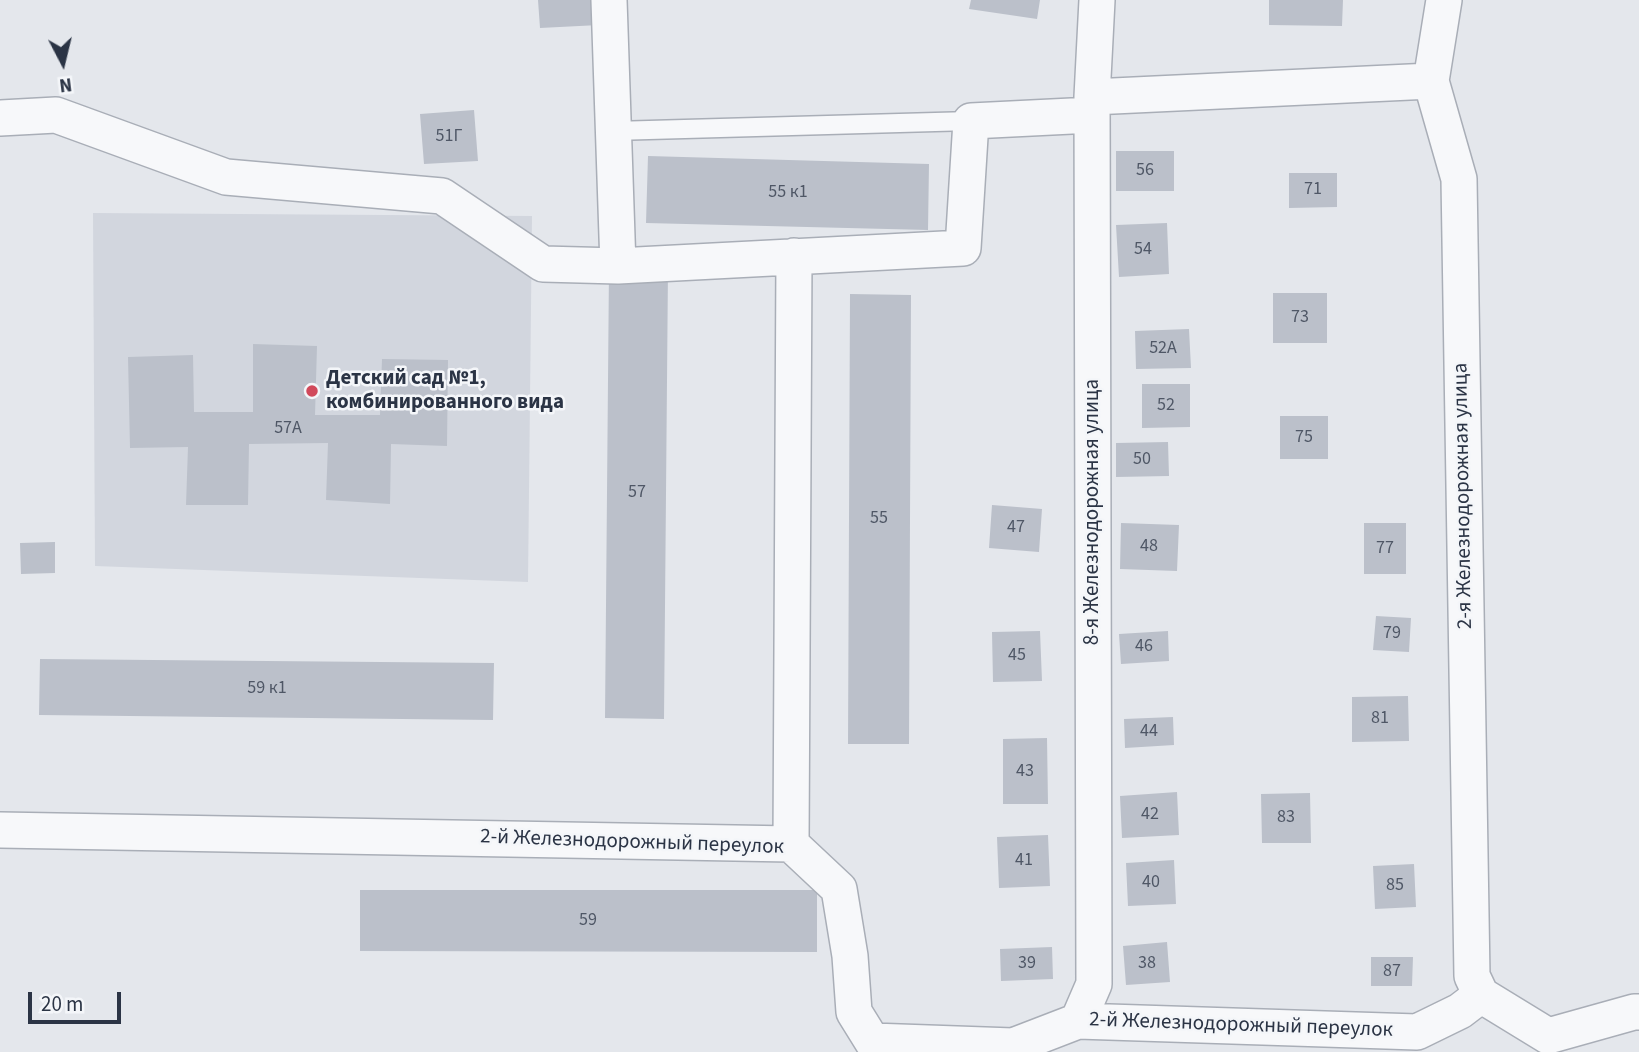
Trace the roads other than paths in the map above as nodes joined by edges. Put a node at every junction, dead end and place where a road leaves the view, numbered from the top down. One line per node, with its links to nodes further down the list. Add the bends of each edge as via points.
1 (609, 0): 8 (street)
2 (1097, 0): 5 (street, 8-я Железнодорожная улица)
3 (1444, 0): 4 (street, 2-я Железнодорожная улица)
4 (1431, 81): 5 (street); 13 (street, 2-я Железнодорожная улица, via 1459,179 1472,976)
5 (1092, 106): 7 (street); 15 (street, 8-я Железнодорожная улица, via 1094,984)
6 (0, 118): 10 (street, via 56,115 226,177 442,196 543,264)
7 (971, 121): 8 (lane); 9 (street, via 962,247)
8 (613, 131): 10 (street)
9 (794, 256): 10 (street); 12 (street)
10 (618, 266)
11 (0, 831): 12 (street, 2-й Железнодорожный переулок)
12 (791, 844): 17 (street, 2-й Железнодорожный переулок, via 839,889 854,1012)
13 (1481, 995): 15 (street, 2-й Железнодорожный переулок, via 1417,1032); 16 (street)
14 (1639, 1012): 16 (street)
15 (1079, 1021): 18 (street, 2-й Железнодорожный переулок)
16 (1548, 1044)
17 (870, 1047): 18 (street, 2-й Железнодорожный переулок)
18 (1014, 1049)

